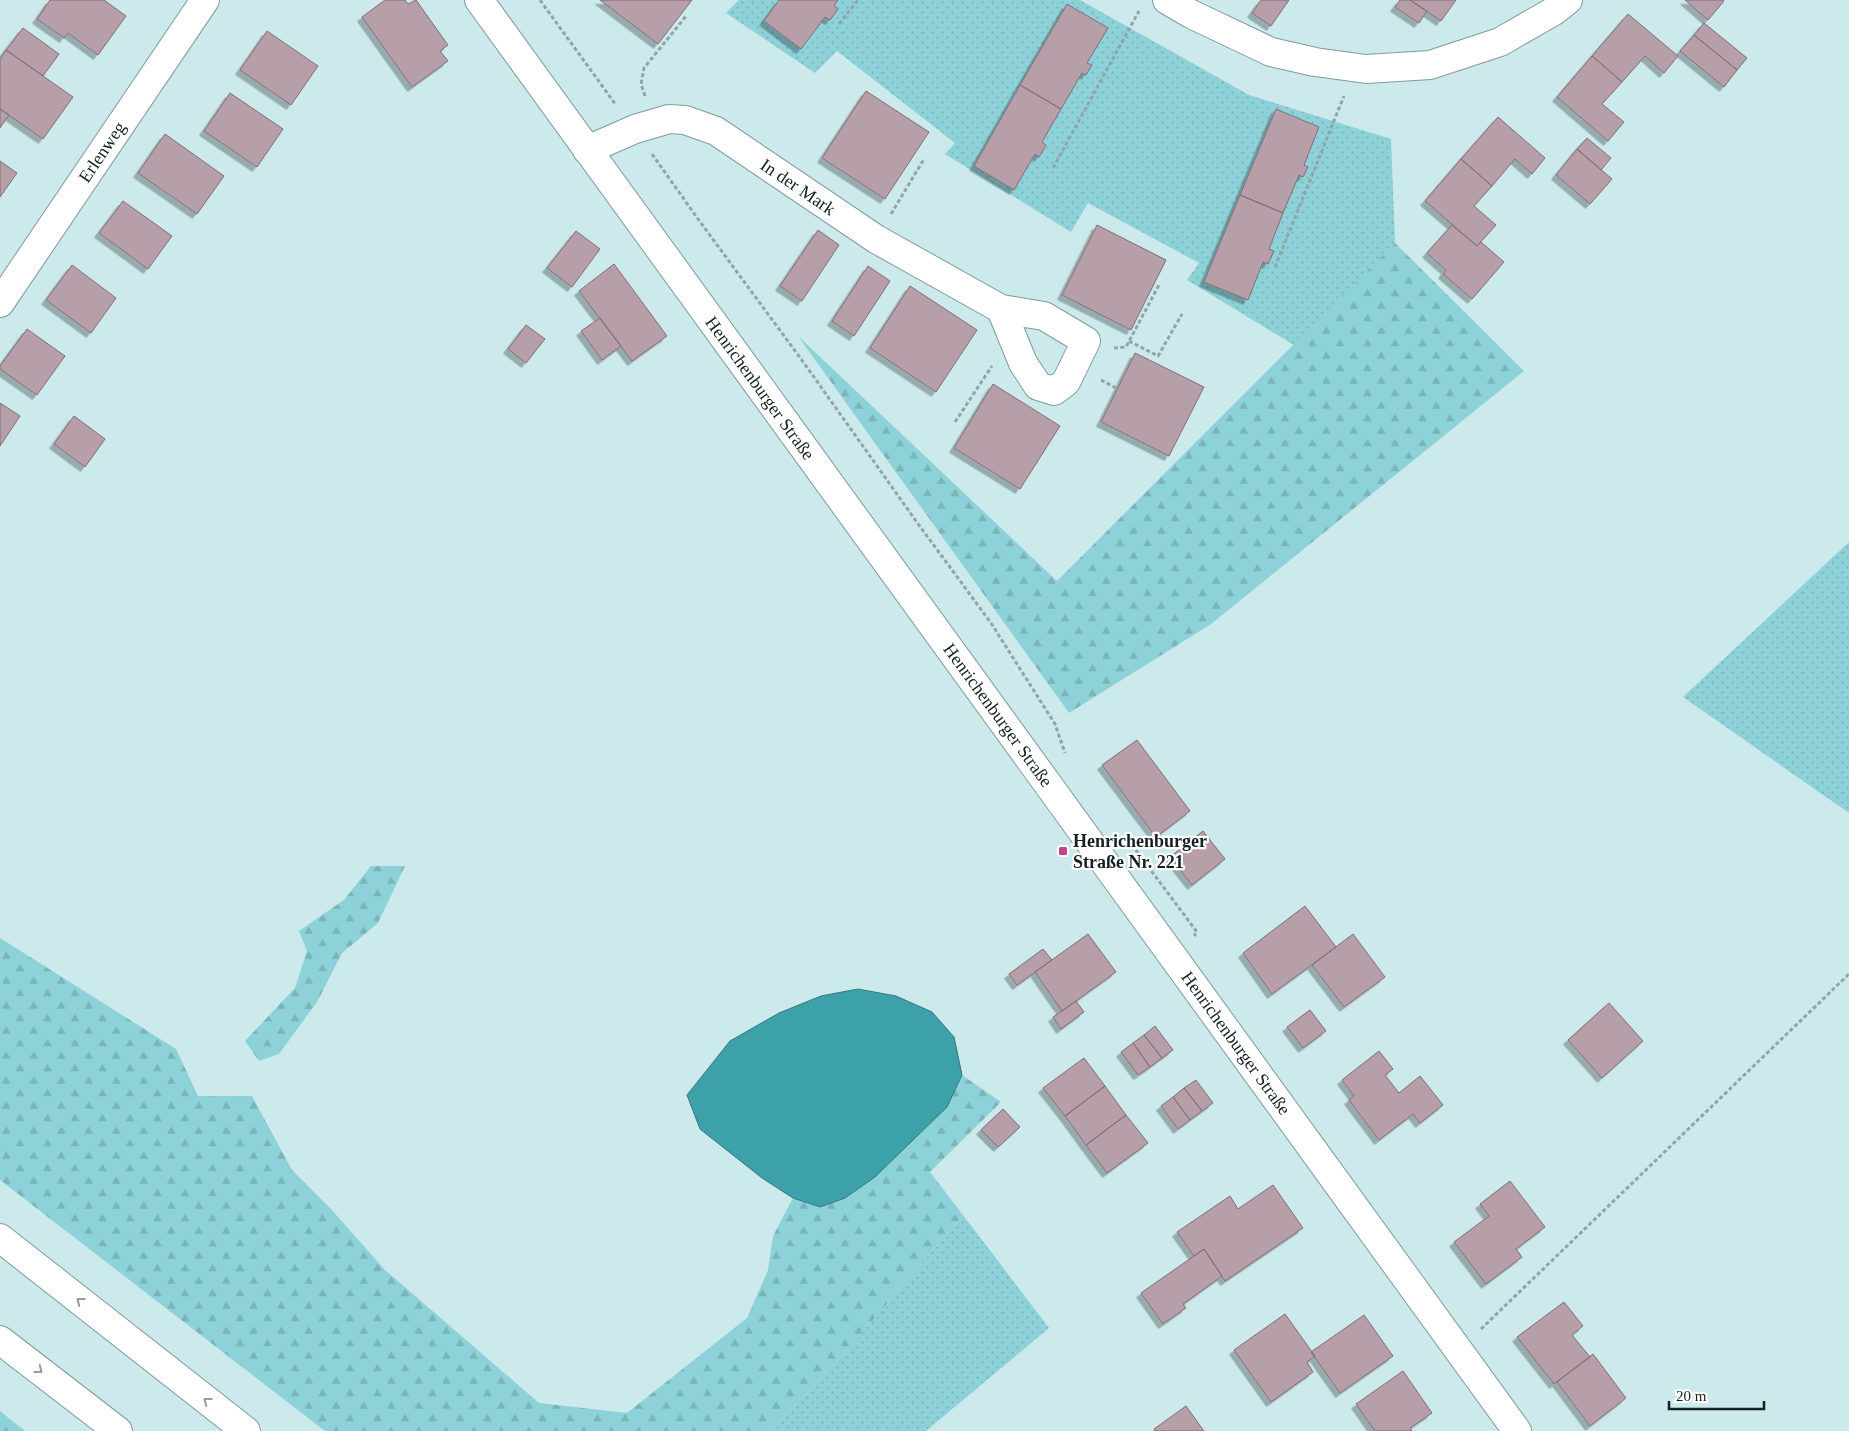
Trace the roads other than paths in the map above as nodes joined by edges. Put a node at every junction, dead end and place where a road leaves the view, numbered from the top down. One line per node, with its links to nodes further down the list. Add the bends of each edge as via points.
1 (205, 0): 6 (main road, Erlenweg)
2 (479, 0): 5 (main road, Henrichenburger Straße)
3 (1167, 0): 4 (main road, via 1270,52 1366,70 1430,65 1500,42)
4 (1568, 0)
5 (587, 150): 7 (main road, In der Mark, via 643,126 669,119 685,120 716,131 876,239); 12 (main road, Henrichenburger Straße)
6 (0, 303)
7 (1001, 309): 7 (main road, In der Mark, via 1044,316 1086,341 1066,382 1054,391 1038,386 1023,363)
8 (0, 1238): 11 (main road, one-way to 8)
9 (0, 1340): 10 (main road, one-way to 10)
10 (118, 1431)
11 (246, 1431)
12 (1516, 1431)

